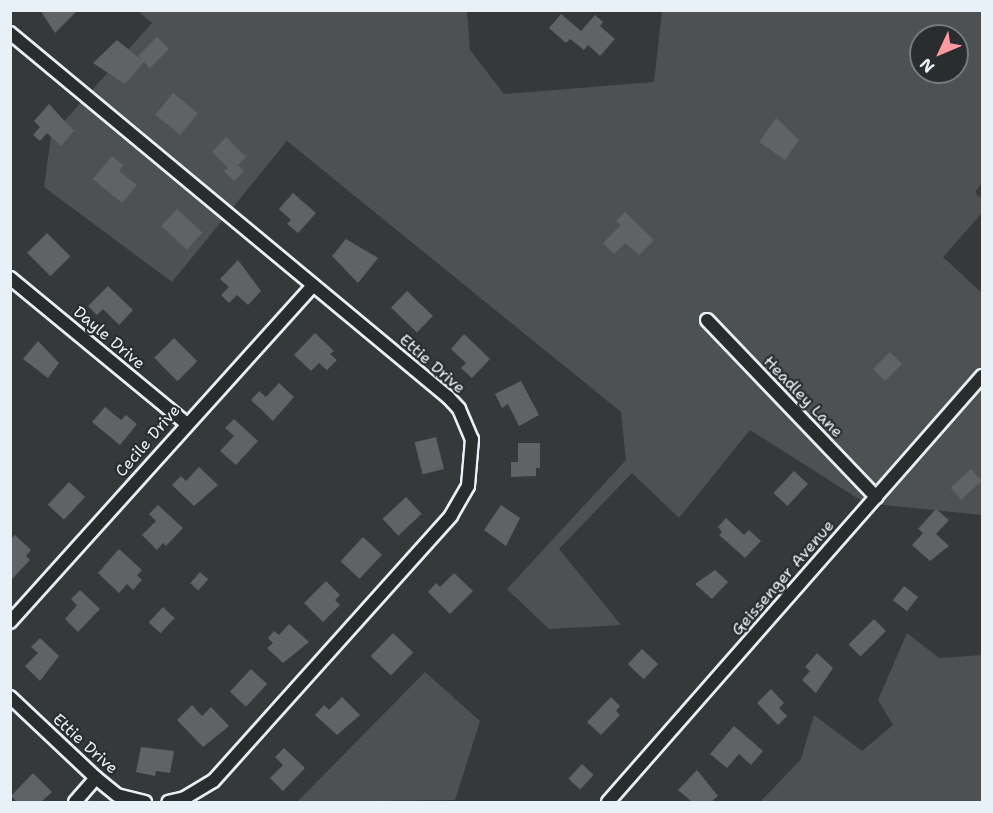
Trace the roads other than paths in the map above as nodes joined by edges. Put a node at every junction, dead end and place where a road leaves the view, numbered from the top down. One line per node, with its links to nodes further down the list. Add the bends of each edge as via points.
1 (10, 33): 3 (street, Ettie Drive)
2 (10, 278): 6 (street, Dayle Drive)
3 (313, 285): 6 (street, Cecile Drive); 13 (street, Ettie Drive, via 459,409 472,439 468,486 451,516 213,781 186,798)
4 (706, 320): 7 (street, Headley Lane)
5 (982, 376): 7 (street, Geissenger Avenue)
6 (186, 423): 8 (street, Cecile Drive)
7 (876, 497): 14 (street, Geissenger Avenue)
8 (10, 622)
9 (10, 697): 10 (street, Ettie Drive)
10 (96, 778): 11 (street); 12 (street, Ettie Drive, via 117,795)
11 (75, 802)
12 (145, 802)
13 (168, 802)
14 (608, 802)

